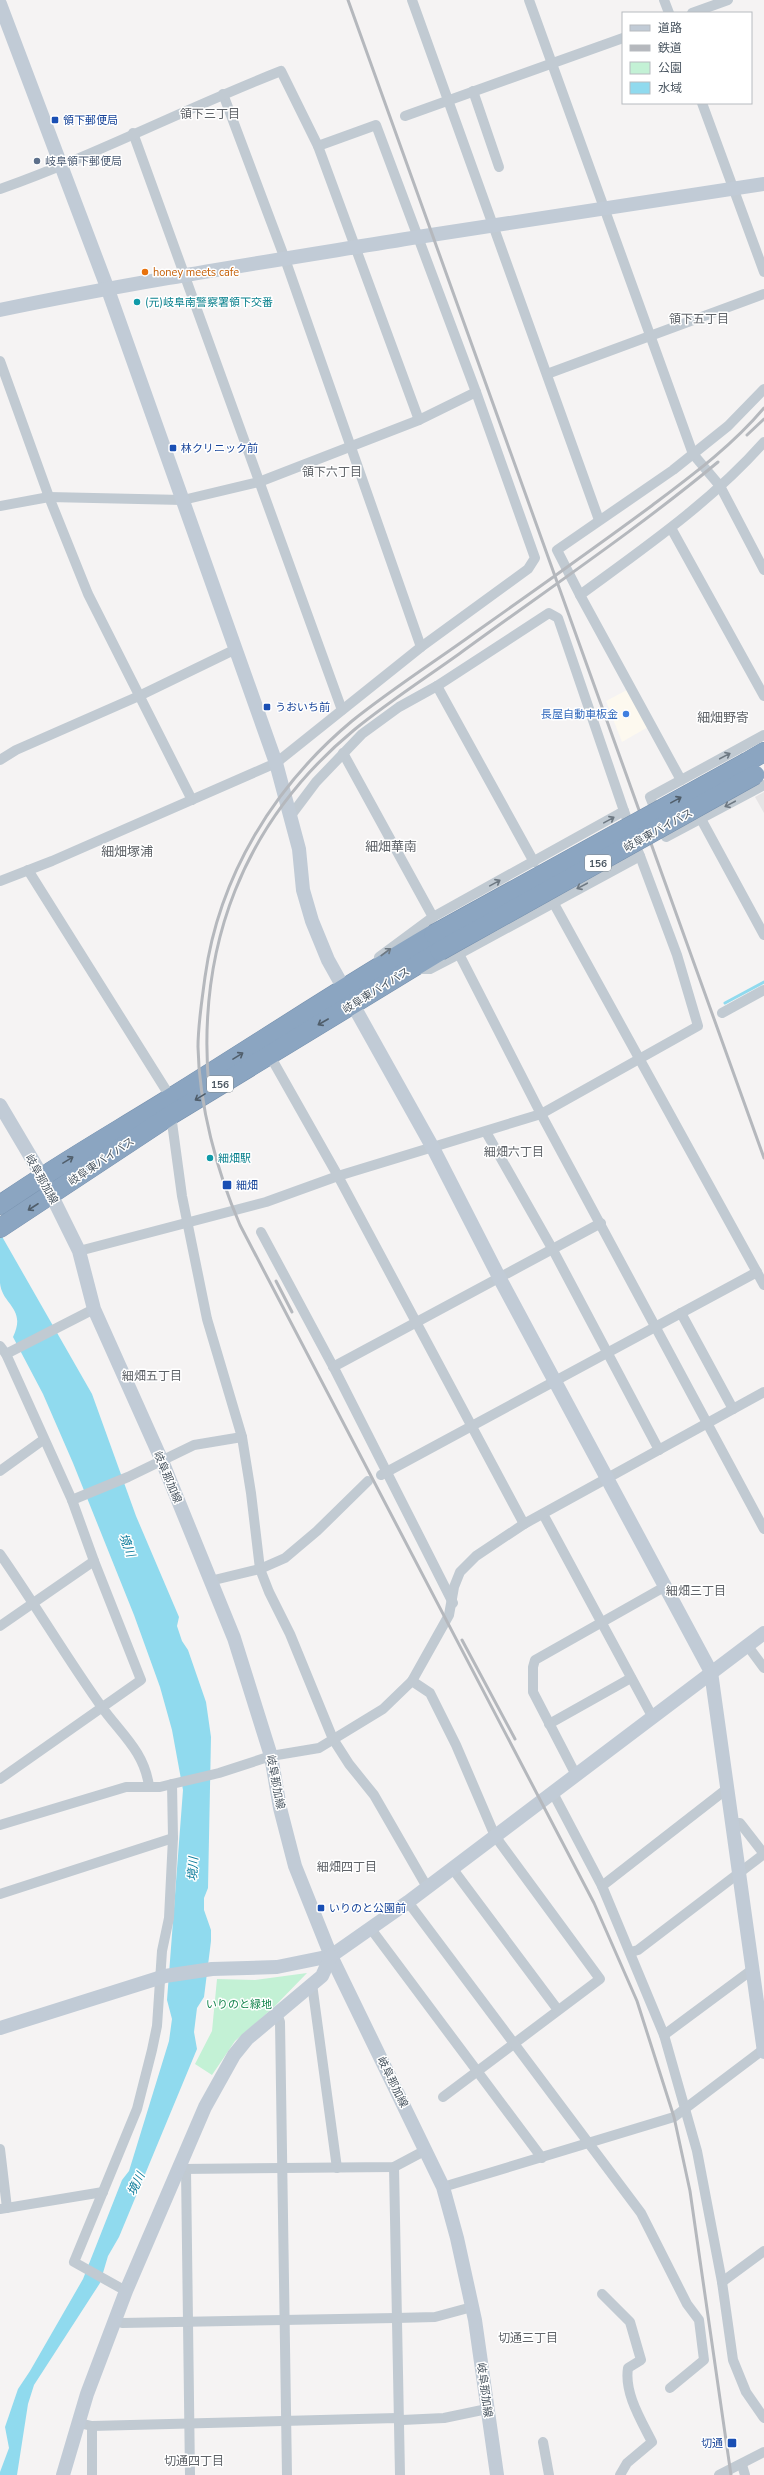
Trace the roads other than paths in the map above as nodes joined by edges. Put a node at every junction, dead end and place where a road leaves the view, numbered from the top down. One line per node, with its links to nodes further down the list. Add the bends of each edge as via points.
1 (412, 0): 12 (street)
2 (529, 0): 9 (street)
3 (664, 0): 6 (street)
4 (728, 0): 7 (street)
5 (0, 6): 17 (street)
6 (669, 12)
7 (695, 12)
8 (622, 38): 9 (street)
9 (552, 63): 10 (street); 22 (street)
10 (473, 91): 12 (street); 18 (street)
11 (223, 94): 15 (street); 16 (street, via 281,71); 26 (street)
12 (449, 100): 14 (street); 23 (street)
13 (702, 104): 20 (street)
14 (405, 116)
15 (132, 133): 17 (street); 28 (street)
16 (318, 146): 24 (street, via 376,125); 25 (street)
17 (61, 167): 21 (street); 29 (street)
18 (499, 167)
19 (764, 184): 20 (street)
20 (734, 188): 22 (street); 27 (street)
21 (0, 189)
22 (604, 208): 23 (street); 32 (street)
23 (493, 225): 24 (street, via 434,237); 34 (street)
24 (418, 237): 25 (street); 36 (street)
25 (356, 247): 26 (street); 37 (street)
26 (285, 259): 28 (street); 39 (street)
27 (764, 272)
28 (185, 277): 29 (street); 41 (street)
29 (107, 288): 31 (street); 44 (street)
30 (764, 294): 32 (street)
31 (0, 310)
32 (649, 336): 34 (street); 40 (street)
33 (0, 361): 43 (street)
34 (546, 374): 46 (street)
35 (764, 389): 40 (street, via 728,426)
36 (476, 392): 37 (street); 50 (street, via 535,558 528,569)
37 (419, 420): 39 (street)
38 (764, 442): 42 (street)
39 (351, 445): 41 (street); 50 (street)
40 (693, 454): 42 (street); 46 (street)
41 (259, 482): 44 (street); 55 (street)
42 (720, 486): 47 (street); 48 (street)
43 (49, 497): 44 (street); 45 (street); 53 (street, via 88,594)
44 (183, 500): 51 (street)
45 (0, 506)
46 (599, 520): 49 (street, via 556,550)
47 (671, 528): 49 (street); 54 (street)
48 (764, 570)
49 (580, 596): 62 (street)
50 (421, 647): 55 (street)
51 (236, 649): 53 (street); 60 (street)
52 (437, 686): 58 (street, via 399,707 362,734); 64 (street, via 549,613 558,618); 68 (street)
53 (139, 696): 59 (street, via 16,750); 63 (street)
54 (764, 696)
55 (342, 710): 60 (street)
56 (764, 735): 62 (street, one-way to 56)
57 (764, 752): 61 (highway, 岐阜東バイパス / 156)
58 (343, 753): 65 (street, via 311,788); 72 (street)
59 (0, 760)
60 (276, 763): 63 (street); 65 (street)
61 (757, 773): 66 (street, one-way to 66); 72 (highway, 岐阜東バイパス / 156, bridge)
62 (681, 780): 66 (street, via 650,797 666,837)
63 (192, 800): 69 (street)
64 (624, 811): 67 (street); 68 (street, one-way to 64)
65 (292, 814): 76 (street, via 303,890 310,915 328,960)
66 (701, 819): 73 (street)
67 (640, 856): 71 (street, one-way to 71); 81 (street, via 677,956 698,1026)
68 (534, 862): 72 (street, one-way to 68)
69 (28, 870): 70 (street); 83 (street)
70 (0, 881)
71 (553, 902): 74 (street); 81 (street)
72 (436, 934): 75 (highway, 岐阜東バイパス / 156); 76 (highway, 岐阜東バイパス / 156, one-way to 72)
73 (764, 935)
74 (459, 954): 75 (street, via 430,969); 84 (street)
75 (410, 969): 78 (highway, 岐阜東バイパス / 156)
76 (351, 984): 78 (street); 83 (highway, 岐阜東バイパス / 156, one-way to 76)
77 (764, 990): 79 (street)
78 (353, 1005): 80 (highway, 岐阜東バイパス / 156, one-way to 80); 86 (street)
79 (722, 1013)
80 (269, 1054): 83 (highway, 岐阜東バイパス / 156, one-way to 83); 88 (street)
81 (639, 1059): 84 (street); 97 (street)
82 (0, 1106): 87 (street, 岐阜那加線)
83 (171, 1106): 87 (highway, 岐阜東バイパス / 156, one-way to 83); 89 (highway, 岐阜東バイパス / 156); 92 (street)
84 (541, 1114): 85 (street); 91 (street)
85 (486, 1132): 86 (street); 95 (street)
86 (434, 1148): 88 (street); 98 (street)
87 (42, 1176): 89 (street, 岐阜那加線); 90 (highway, 岐阜東バイパス / 156)
88 (338, 1176): 92 (street, via 266,1202); 102 (street)
89 (52, 1194): 93 (highway, 岐阜東バイパス / 156, one-way to 93); 96 (street, 岐阜那加線)
90 (0, 1205)
91 (601, 1223): 95 (street); 103 (street)
92 (187, 1224): 96 (street); 112 (street, via 214,1345)
93 (2, 1227)
94 (261, 1232): 106 (street)
95 (553, 1250): 98 (street); 105 (street)
96 (79, 1251): 100 (street, 岐阜那加線)
97 (757, 1272): 99 (street); 101 (street)
98 (500, 1279): 102 (street); 107 (street)
99 (764, 1285)
100 (94, 1309): 104 (street); 115 (street, 岐阜那加線)
101 (682, 1313): 103 (street); 109 (street)
102 (416, 1322): 106 (street); 111 (street)
103 (656, 1327): 105 (street); 110 (street)
104 (3, 1350): 113 (street)
105 (606, 1354): 107 (street); 114 (street)
106 (333, 1367): 117 (street)
107 (555, 1381): 111 (street); 118 (street)
108 (764, 1392): 109 (street)
109 (733, 1409): 110 (street)
110 (707, 1424): 114 (street); 123 (street)
111 (472, 1426): 117 (street); 122 (street)
112 (242, 1437): 115 (street, via 194,1445); 126 (street)
113 (43, 1440): 116 (street); 120 (street)
114 (659, 1450): 118 (street)
115 (162, 1461): 120 (street); 127 (street, 岐阜那加線)
116 (0, 1471)
117 (384, 1473): 130 (street)
118 (608, 1479): 121 (street); 128 (street)
119 (368, 1481): 126 (street, via 285,1558)
120 (72, 1500): 125 (street)
121 (543, 1514): 122 (street); 131 (street)
122 (524, 1524): 130 (street, via 476,1556 460,1572 454,1587)
123 (764, 1529)
124 (0, 1554): 129 (street)
125 (94, 1561): 129 (street); 139 (street, via 141,1680)
126 (260, 1569): 127 (street); 142 (street)
127 (210, 1581): 143 (street, 岐阜那加線, via 234,1638)
128 (666, 1586): 131 (street); 136 (street)
129 (34, 1602): 132 (street); 139 (street)
130 (452, 1603): 138 (street)
131 (601, 1623): 137 (street); 141 (street, via 535,1660 533,1692)
132 (0, 1626)
133 (764, 1633): 134 (street)
134 (747, 1645): 135 (street); 136 (street)
135 (764, 1668)
136 (711, 1672): 140 (street); 148 (street)
137 (631, 1678): 140 (street); 141 (street)
138 (412, 1681): 142 (street, via 383,1709); 152 (street, via 430,1692)
139 (101, 1706): 145 (street); 147 (street, via 140,1755 147,1771)
140 (652, 1716): 144 (street)
141 (549, 1724): 144 (street)
142 (333, 1739): 143 (street, via 319,1748); 158 (street, via 374,1795)
143 (272, 1756): 146 (street, via 219,1774); 163 (street, 岐阜那加線, via 280,1808 295,1866)
144 (576, 1775): 149 (street)
145 (0, 1779)
146 (174, 1784): 147 (street); 153 (street)
147 (149, 1786): 151 (street, via 126,1787)
148 (728, 1788): 150 (street); 157 (street)
149 (553, 1793): 152 (street); 157 (street)
150 (733, 1823): 154 (street, via 740,1823); 156 (street)
151 (0, 1825)
152 (495, 1836): 155 (street); 167 (street, via 600,1980)
153 (173, 1838): 159 (street); 165 (street, via 169,1918)
154 (764, 1854): 156 (street)
155 (452, 1868): 158 (street); 167 (street)
156 (740, 1875): 162 (street, via 638,1950); 164 (street)
157 (602, 1886): 162 (street)
158 (427, 1887): 160 (street)
159 (0, 1894)
160 (408, 1902): 161 (street); 171 (street)
161 (371, 1929): 163 (street); 173 (street)
162 (631, 1952): 170 (street)
163 (331, 1956): 165 (street, via 277,1967 212,1969); 166 (street, via 322,1976); 178 (street, 岐阜那加線)
164 (753, 1969): 170 (street); 172 (street)
165 (162, 1977): 169 (street); 185 (street, via 157,2026 137,2109)
166 (312, 1984): 168 (street); 182 (street)
167 (558, 2010): 171 (street)
168 (277, 2014): 181 (street, via 280,2022); 183 (street, via 247,2039 234,2055 205,2107)
169 (0, 2028)
170 (664, 2035): 175 (street)
171 (513, 2044): 173 (street); 176 (street)
172 (764, 2050): 175 (street)
173 (477, 2071): 174 (street); 179 (street)
174 (443, 2097)
175 (686, 2107): 176 (street, via 674,2118); 188 (street)
176 (587, 2144): 179 (street); 196 (street, via 641,2213 687,2304 699,2320 704,2360)
177 (0, 2149): 186 (street)
178 (426, 2150): 180 (street); 184 (street, 岐阜那加線)
179 (542, 2158): 184 (street)
180 (394, 2167): 182 (street); 192 (street)
181 (283, 2168): 182 (street); 183 (street); 193 (street)
182 (337, 2168)
183 (182, 2170): 189 (street); 195 (street)
184 (443, 2187): 191 (street, 岐阜那加線)
185 (102, 2192): 186 (street); 189 (street, via 74,2262)
186 (4, 2208)
187 (764, 2251): 188 (street)
188 (722, 2282): 199 (street, via 735,2367 746,2392)
189 (126, 2291): 194 (street)
190 (602, 2294): 213 (street, via 630,2322 641,2360 628,2368 626,2379 652,2442 627,2463)
191 (472, 2307): 192 (street, via 435,2317); 197 (street, 岐阜那加線)
192 (396, 2318): 193 (street); 198 (street)
193 (285, 2319): 195 (street); 200 (street)
194 (115, 2320): 195 (street, via 122,2323); 202 (street)
195 (187, 2322): 201 (street)
196 (670, 2388)
197 (487, 2409): 198 (street, via 444,2418); 211 (street, 岐阜那加線)
198 (397, 2418): 200 (street); 210 (street)
199 (764, 2418)
200 (287, 2421): 201 (street); 209 (street)
201 (190, 2423): 202 (street); 208 (street)
202 (85, 2424): 206 (street); 207 (street)
203 (543, 2442): 212 (street)
204 (764, 2452): 205 (street)
205 (742, 2465): 214 (street); 215 (street)
206 (63, 2475)
207 (92, 2475)
208 (190, 2475)
209 (287, 2475)
210 (400, 2475)
211 (497, 2475)
212 (549, 2475)
213 (620, 2475)
214 (719, 2475)
215 (745, 2475)

